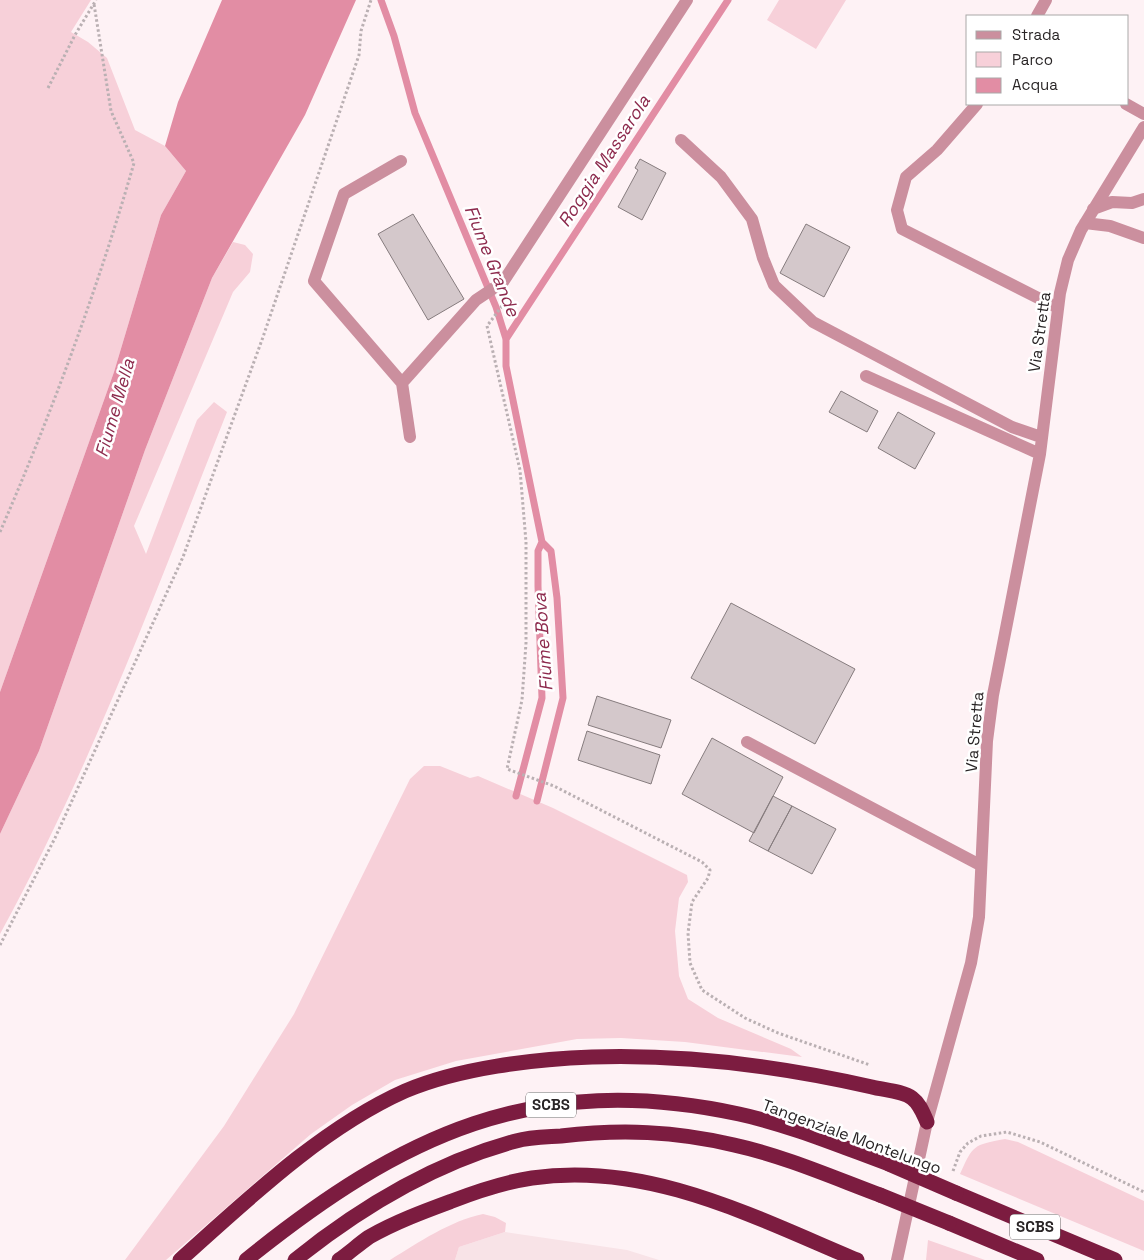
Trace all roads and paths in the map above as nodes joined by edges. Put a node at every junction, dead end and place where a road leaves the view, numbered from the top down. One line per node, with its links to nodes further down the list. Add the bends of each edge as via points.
1 (371, 0): 27 (path, via 356,64 184,557 56,838)
2 (687, 0): 20 (street, via 503,282 476,300)
3 (1046, 0): 5 (street)
4 (95, 2): 6 (path); 24 (path, via 111,111 134,163 115,229 70,353)
5 (1037, 15)
6 (48, 88)
7 (976, 105): 18 (street, via 937,150 906,177 897,210 902,229)
8 (1128, 105): 9 (street)
9 (1144, 114)
10 (1143, 131): 14 (street, Via Stretta)
11 (682, 140): 22 (street, via 721,176 747,212 774,284 813,322 1012,426)
12 (401, 161): 20 (street, via 344,194 314,282)
13 (1144, 199): 14 (street, via 1132,203 1112,202)
14 (1093, 209): 15 (street, Via Stretta)
15 (1085, 224): 16 (street, via 1110,226); 18 (street, Via Stretta, via 1068,260)
16 (1144, 238)
17 (503, 305): 28 (path, via 487,326 520,470 526,542 526,643 522,700 507,769 554,786 702,862 710,870 692,902 688,933 690,963 702,990 745,1018 778,1033)
18 (1058, 308): 22 (street, Via Stretta)
19 (866, 376): 23 (street)
20 (402, 384): 21 (street)
21 (410, 437)
22 (1041, 437): 23 (street, Via Stretta)
23 (1040, 454): 26 (street, Via Stretta, via 993,695)
24 (0, 532)
25 (747, 742): 26 (street)
26 (980, 865): 29 (street, Via Stretta, via 979,917 971,963)
27 (0, 945)
28 (874, 1066)
29 (927, 1122): 32 (highway, via 911,1096 760,1066 704,1060 593,1057 476,1069 406,1091 352,1120 292,1164); 37 (street, Via Stretta)
30 (953, 1171): 31 (path, via 960,1152 968,1143 981,1136 1007,1132 1040,1142)
31 (1144, 1192)
32 (180, 1260)
33 (246, 1260): 39 (highway, Tangenziale Montelungo / SCBS, bridge, via 298,1218 345,1186 433,1138 515,1110 589,1100 645,1100 740,1114 789,1128 889,1164)
34 (295, 1260): 38 (highway, SCBS, bridge, via 361,1212 435,1170 518,1140 640,1131 686,1135 783,1159 880,1195)
35 (339, 1260): 36 (highway, via 369,1237 455,1200 532,1178 572,1175 630,1178 696,1194)
36 (857, 1260)
37 (897, 1260)
38 (1036, 1260)
39 (1115, 1260)

